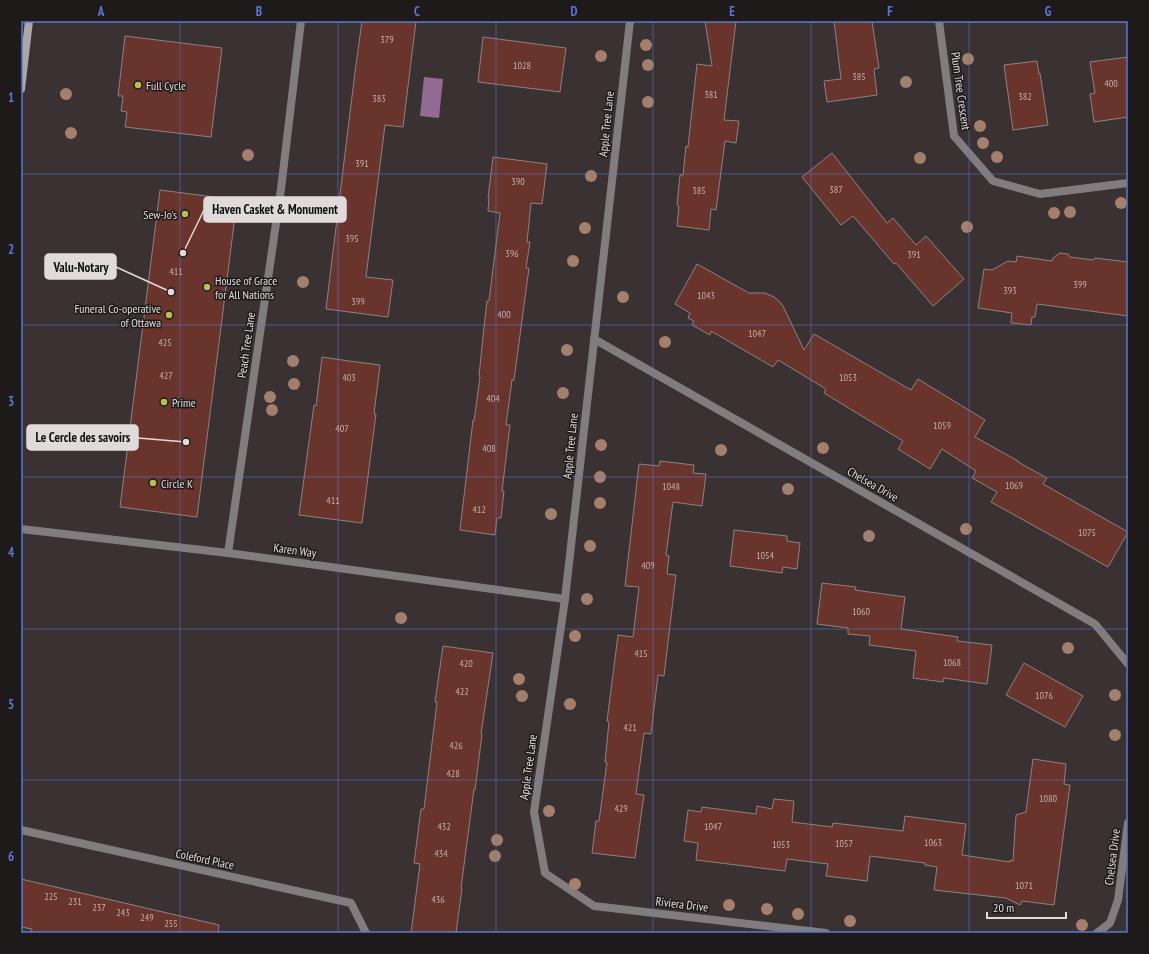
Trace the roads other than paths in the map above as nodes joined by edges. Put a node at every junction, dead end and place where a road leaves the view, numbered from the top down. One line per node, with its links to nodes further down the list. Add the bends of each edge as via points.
1 (29, 21): 5 (main road)
2 (301, 21): 9 (street, Peach Tree Lane, via 281,189)
3 (630, 21): 7 (street, Apple Tree Lane)
4 (939, 21): 6 (street, Plum Tree Crescent, via 954,136 993,181 1040,194)
5 (21, 89)
6 (1128, 183)
7 (594, 339): 10 (street, Apple Tree Lane); 11 (street, Chelsea Drive, via 1094,624)
8 (21, 529): 9 (street, Karen Way)
9 (228, 553): 10 (street, Karen Way)
10 (565, 599): 14 (street, Apple Tree Lane, via 534,812)
11 (1128, 664)
12 (1128, 823): 17 (street, Chelsea Drive, via 1118,900 1110,923)
13 (21, 830): 15 (street, Coleford Place, via 351,903)
14 (545, 873): 16 (street, Riviera Drive, via 594,906)
15 (366, 933)
16 (826, 933)
17 (1097, 933)

